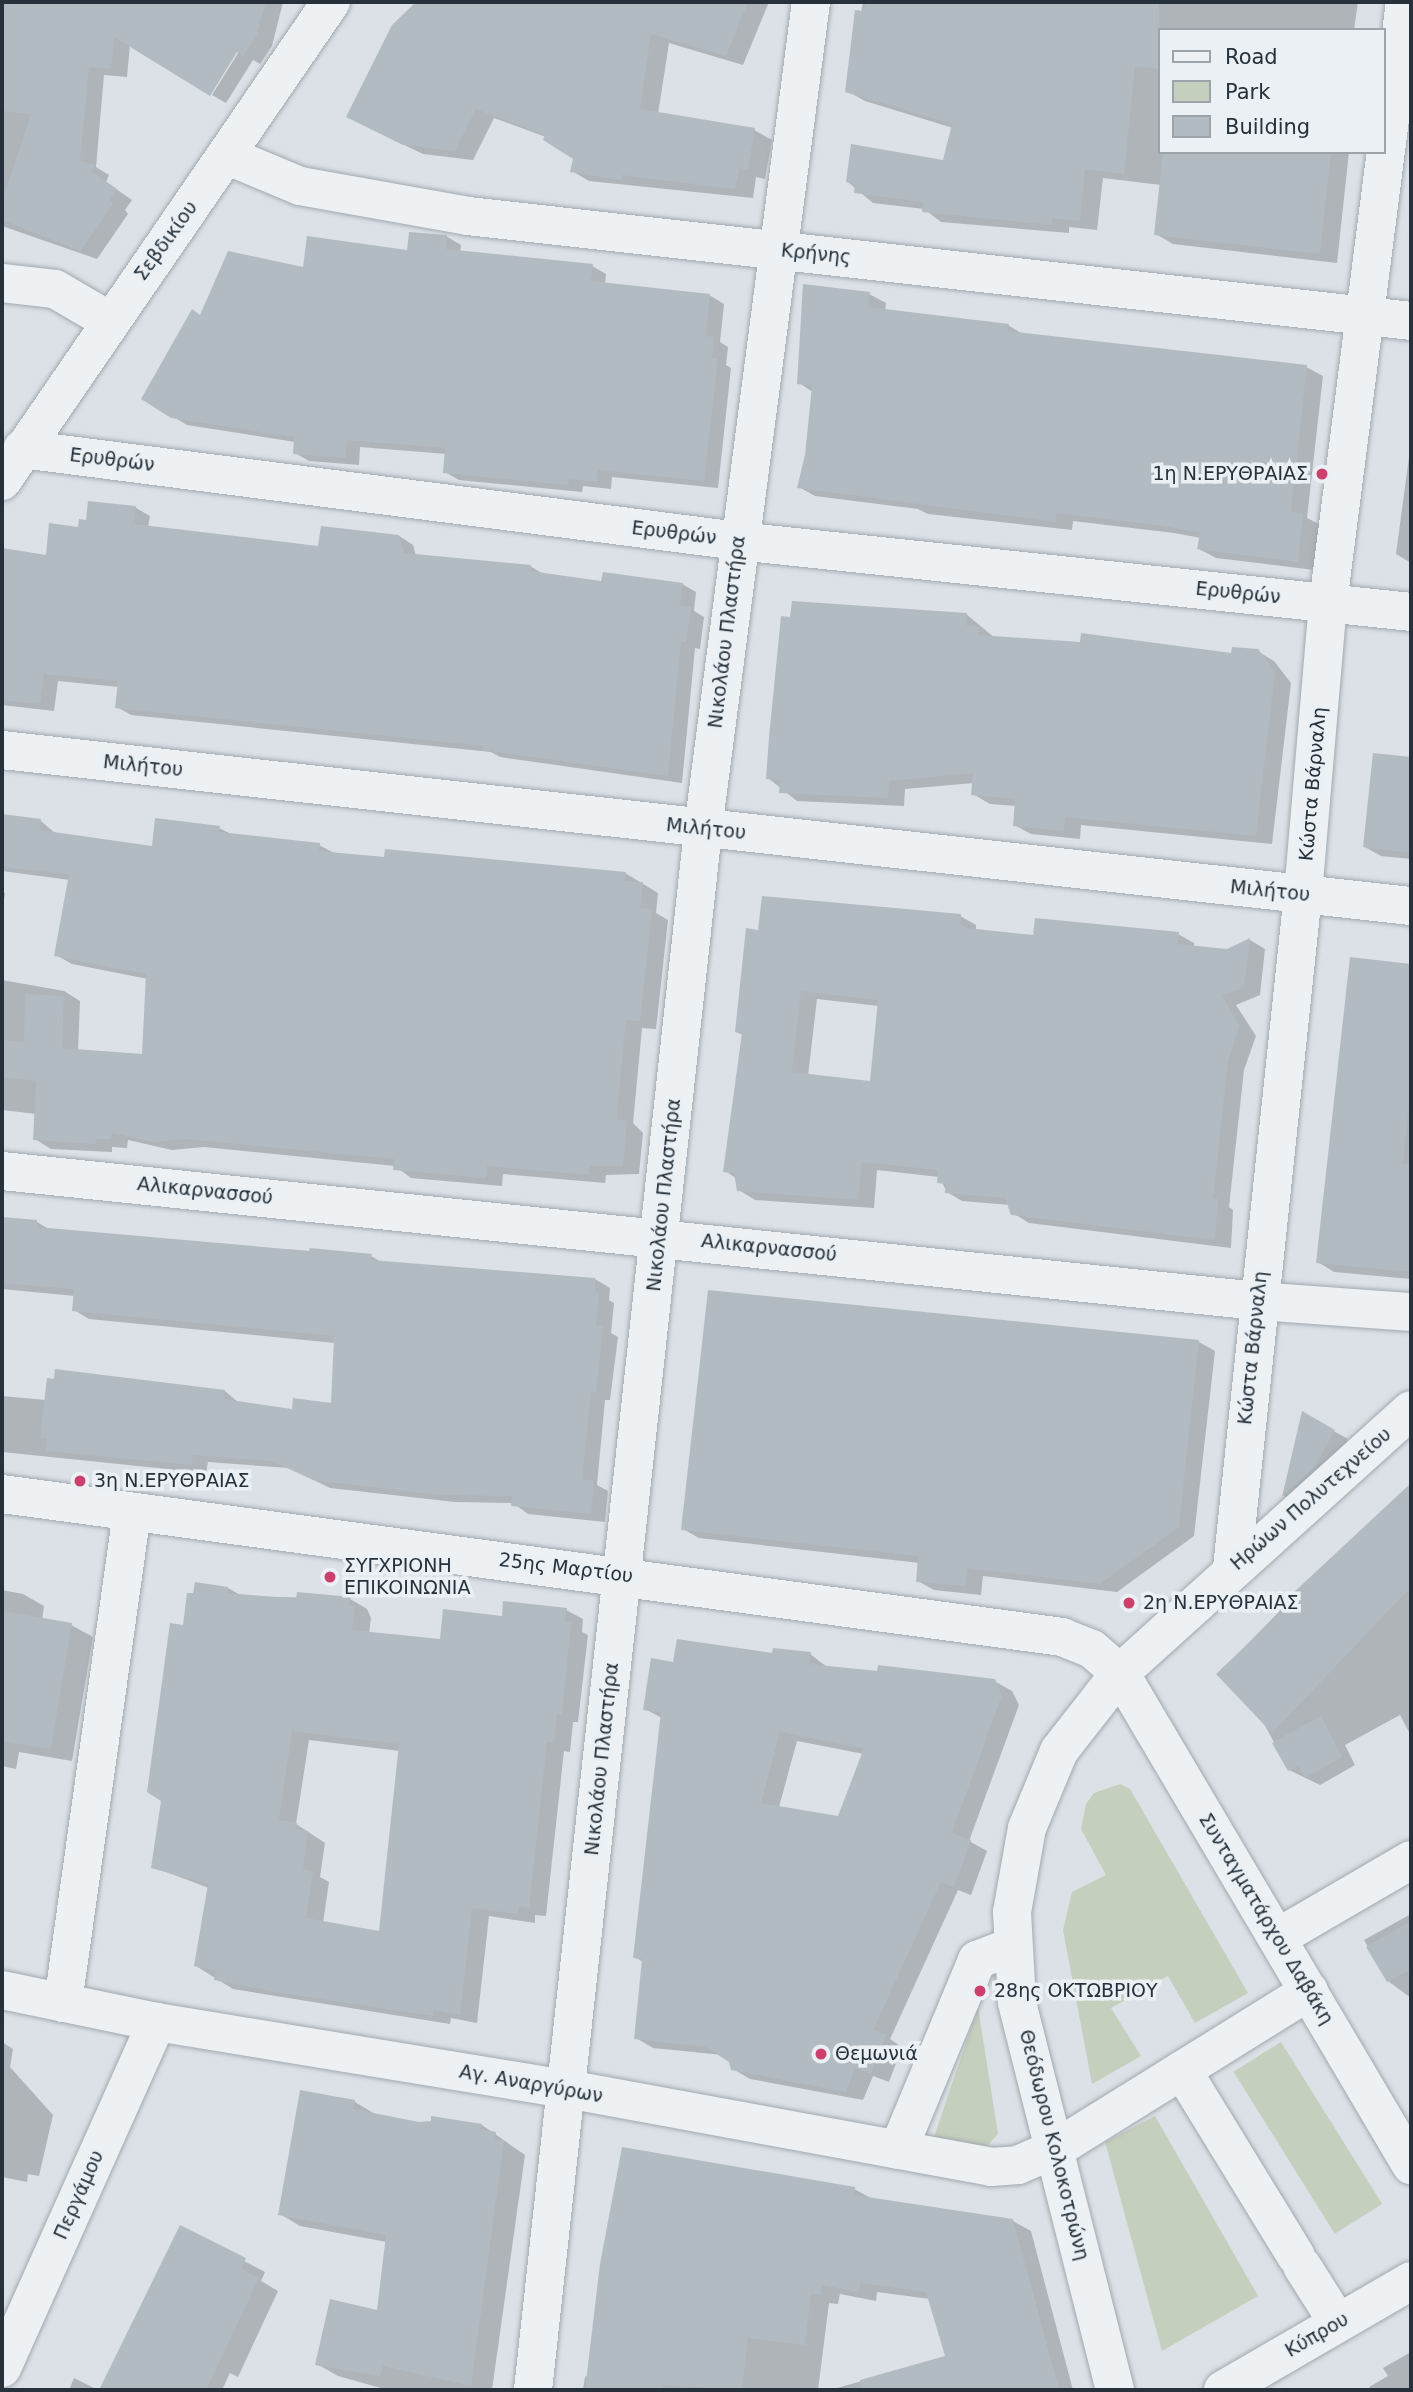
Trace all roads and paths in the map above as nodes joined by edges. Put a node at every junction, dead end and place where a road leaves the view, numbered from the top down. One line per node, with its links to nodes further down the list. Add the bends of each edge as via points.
1 (331, 2): 4 (street, Σεβδικίου)
2 (811, 2): 5 (street, Νικολάου Πλαστήρα)
3 (1405, 2): 7 (street, Κώστα Βάρναλη)
4 (228, 156): 5 (street, Κρήνης, via 300,186 364,200 468,216); 8 (street, Σεβδικίου)
5 (776, 249): 7 (street, Κρήνης); 12 (street, Νικολάου Πλαστήρα)
6 (2, 283): 8 (street, via 55,289)
7 (1367, 316): 9 (street, Κρήνης); 13 (street, Κώστα Βάρναλη)
8 (108, 320): 10 (street, Σεβδικίου)
9 (1411, 321)
10 (22, 449): 11 (street, Σεβδικίου); 12 (street, Ερυθρών)
11 (2, 481)
12 (738, 541): 13 (street, Ερυθρών); 16 (street, Νικολάου Πλαστήρα)
13 (1328, 603): 14 (street, Ερυθρών); 17 (street, Κώστα Βάρναλη)
14 (1411, 612)
15 (2, 750): 16 (street, Μιλήτου)
16 (703, 829): 17 (street, Μιλήτου); 20 (street, Νικολάου Πλαστήρα)
17 (1303, 894): 18 (street, Μιλήτου); 21 (street, Κώστα Βάρναλη)
18 (1411, 905)
19 (2, 1171): 20 (street, Αλικαρνασσού)
20 (660, 1237): 21 (street, Αλικαρνασσού); 27 (street, Νικολάου Πλαστήρα)
21 (1257, 1301): 22 (street, Αλικαρνασσού); 26 (street, Κώστα Βάρναλη)
22 (1411, 1312)
23 (1411, 1410): 26 (street, Ηρώων Πολυτεχνείου)
24 (2, 1494): 25 (street, 25ης Μαρτίου)
25 (132, 1513): 27 (street, 25ης Μαρτίου); 34 (street)
26 (1232, 1568): 28 (street, Ηρώων Πολυτεχνείου)
27 (621, 1575): 28 (street, 25ης Μαρτίου, via 1062,1637 1092,1649); 37 (street, Νικολάου Πλαστήρα)
28 (1120, 1673): 30 (street, Συνταγματάρχου Δαβάκη); 31 (street, Θεόδωρου Κολοκοτρώνη, via 1059,1751 1027,1828 1012,1912)
29 (1411, 1860): 30 (street)
30 (1277, 1938): 33 (street, Συνταγματάρχου Δαβάκη)
31 (1013, 1946): 38 (street, Θεόδωρου Κολοκοτρώνη, via 1017,2002); 39 (street, via 977,1960)
32 (2, 1990): 34 (street, Αγ. Αναργύρων)
33 (1309, 1991): 36 (street, Αγ. Αναργύρων); 40 (street, Συνταγματάρχου Δαβάκη)
34 (63, 2003): 35 (street, Αγ. Αναργύρων)
35 (157, 2022): 37 (street, Αγ. Αναργύρων); 43 (street, Περγάμου)
36 (1182, 2070): 38 (street, Αγ. Αναργύρων); 42 (street)
37 (567, 2089): 39 (street, Αγ. Αναργύρων); 44 (street, Νικολάου Πλαστήρα)
38 (1057, 2148): 39 (street, Αγ. Αναργύρων, via 1018,2165 991,2167); 45 (street, Θεόδωρου Κολοκοτρώνη)
39 (898, 2150)
40 (1411, 2165)
41 (1411, 2281): 42 (street, Κύπρου)
42 (1338, 2323): 46 (street, Κύπρου)
43 (2, 2368)
44 (533, 2390)
45 (1115, 2390)
46 (1223, 2390)

